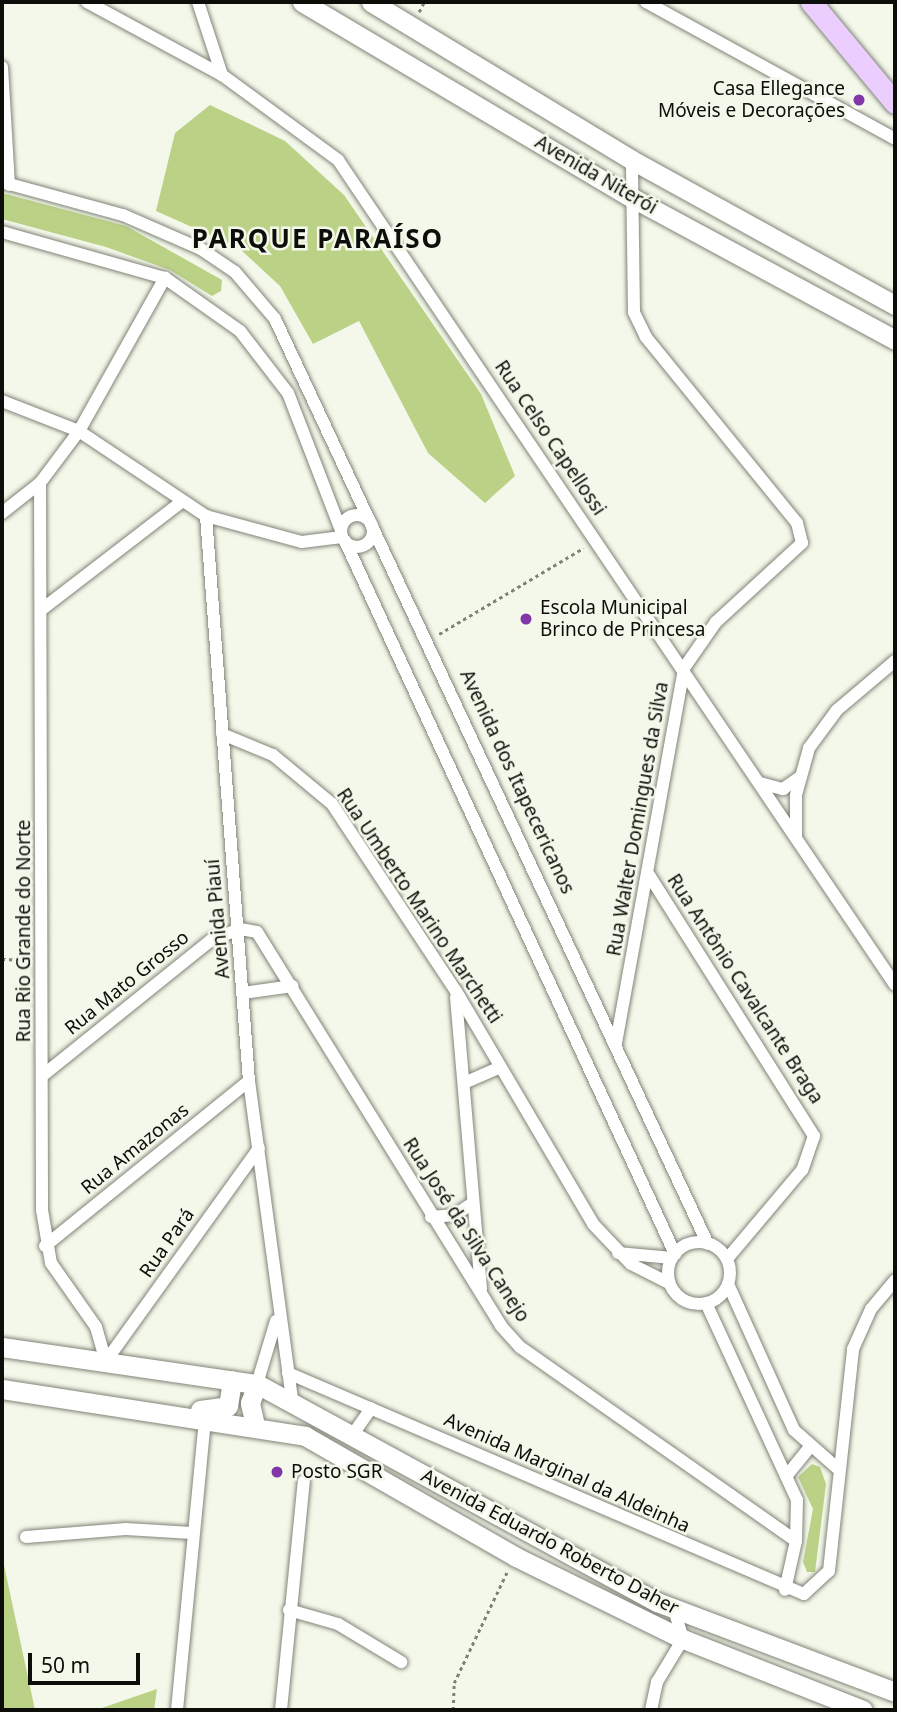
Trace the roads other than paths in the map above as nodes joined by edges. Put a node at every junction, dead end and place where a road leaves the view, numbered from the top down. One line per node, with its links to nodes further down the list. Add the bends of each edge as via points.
1 (88, 2): 10 (street, Rua Celso Capellossi)
2 (198, 2): 10 (street)
3 (302, 2): 8 (main road, Avenida Niterói)
4 (371, 2): 7 (main road, Avenida Niterói)
5 (646, 2): 12 (street)
6 (815, 3): 11 (main road)
7 (411, 27): 8 (main road); 13 (main road, Avenida Niterói)
8 (394, 54): 15 (main road, Avenida Niterói)
9 (2, 67): 14 (street)
10 (222, 75): 30 (street, Rua Celso Capellossi, via 338,160)
11 (895, 103)
12 (895, 139)
13 (632, 160): 15 (street, Rua Walter Domingues da Silva); 18 (main road, Avenida Niterói)
14 (6, 183): 26 (street, Avenida dos Itapecericanos, via 123,215 201,249 260,299 287,339)
15 (629, 196): 19 (main road, Avenida Niterói); 30 (street, Rua Walter Domingues da Silva, via 629,289 646,337 802,533 802,543 716,622)
16 (2, 232): 17 (street)
17 (165, 278): 21 (street); 27 (street, via 222,315 260,352 299,418)
18 (895, 305)
19 (895, 340)
20 (2, 401): 21 (street)
21 (79, 431): 22 (street); 23 (street)
22 (40, 483): 24 (street); 28 (street, Rua Rio Grande do Norte)
23 (180, 503): 25 (street); 28 (street)
24 (2, 513)
25 (206, 516): 27 (street, via 302,542); 31 (street, Avenida Piauí)
26 (372, 526): 27 (street, via 367,543); 27 (street, via 355,515); 41 (street, Avenida dos Itapecericanos, via 430,639)
27 (343, 536): 52 (street)
28 (41, 610): 43 (street, Rua Rio Grande do Norte)
29 (895, 661): 32 (street, via 821,728)
30 (684, 668): 33 (street, Rua Celso Capellossi); 35 (street, Rua Walter Domingues da Silva)
31 (222, 734): 36 (street, Avenida Piauí); 39 (street, Rua Umberto Marino Marchetti, via 273,755 332,804)
32 (800, 777): 33 (street, via 783,789); 34 (street)
33 (759, 782): 34 (street, Rua Celso Capellossi)
34 (796, 838): 37 (street, Rua Celso Capellossi)
35 (649, 875): 41 (street, Rua Walter Domingues da Silva); 53 (street, Rua Antônio Cavalcante Braga, via 814,1136 802,1170)
36 (240, 929): 38 (street, Rua José da Silva Canejo, via 257,932); 40 (street, Avenida Piauí); 43 (street, Rua Mato Grosso, via 211,940)
37 (895, 985)
38 (293, 986): 40 (street); 48 (street, Rua José da Silva Canejo)
39 (456, 991): 42 (street, Rua Umberto Marino Marchetti); 45 (street)
40 (243, 993): 44 (street, Avenida Piauí)
41 (616, 1044): 49 (street, Avenida dos Itapecericanos)
42 (501, 1067): 45 (street); 51 (street, Rua Umberto Marino Marchetti, via 593,1224)
43 (43, 1076): 50 (street, Rua Rio Grande do Norte)
44 (249, 1082): 46 (street, Avenida Piauí); 50 (street, Rua Amazonas)
45 (464, 1083): 47 (street)
46 (259, 1148): 59 (street, Avenida Piauí); 61 (street, Rua Pará)
47 (473, 1203): 48 (street, via 455,1215); 57 (street)
48 (431, 1217): 57 (street, Rua José da Silva Canejo)
49 (708, 1244): 52 (street, via 690,1243); 53 (street)
50 (45, 1246): 61 (street, via 96,1327)
51 (618, 1253): 52 (street); 55 (street, Rua Umberto Marino Marchetti)
52 (673, 1256): 55 (street)
53 (727, 1259): 56 (street)
54 (895, 1280): 74 (street, via 871,1309 853,1349)
55 (669, 1283): 58 (street, via 688,1302)
56 (727, 1284): 58 (street); 73 (street)
57 (481, 1293): 79 (street, Rua José da Silva Canejo, via 520,1348)
58 (706, 1303): 75 (street)
59 (277, 1317): 62 (street, Avenida Piauí); 64 (street, Avenida Piauí)
60 (2, 1347): 61 (main road, Avenida Eduardo Roberto Daher)
61 (106, 1361): 63 (main road, Avenida Eduardo Roberto Daher)
62 (288, 1373): 66 (street, Avenida Piauí); 67 (street, Avenida Marginal da Aldeinha)
63 (232, 1380): 64 (main road, Avenida Eduardo Roberto Daher); 68 (main road, via 228,1406)
64 (257, 1384): 66 (main road, Avenida Eduardo Roberto Daher); 70 (main road, via 250,1403)
65 (2, 1389): 68 (main road, Avenida Eduardo Roberto Daher)
66 (292, 1400): 71 (main road, via 291,1414); 72 (main road, Avenida Eduardo Roberto Daher)
67 (371, 1408): 72 (street); 80 (street, Avenida Marginal da Aldeinha)
68 (170, 1411): 69 (main road, Avenida Eduardo Roberto Daher)
69 (205, 1419): 70 (main road, Avenida Eduardo Roberto Daher); 77 (street)
70 (255, 1425): 71 (main road, Avenida Eduardo Roberto Daher)
71 (278, 1429): 83 (main road, Avenida Eduardo Roberto Daher, via 324,1445 516,1557)
72 (351, 1437): 82 (main road, Avenida Eduardo Roberto Daher)
73 (808, 1449): 74 (street); 75 (street)
74 (836, 1468): 80 (street, via 829,1571 814,1590)
75 (788, 1474): 79 (street, via 797,1500)
76 (304, 1481): 81 (street)
77 (192, 1533): 78 (street, via 113,1530); 86 (street)
78 (26, 1537)
79 (796, 1541): 80 (street)
80 (785, 1590)
81 (289, 1609): 84 (street, via 338,1624); 87 (street)
82 (674, 1610): 83 (street); 85 (main road, Avenida Eduardo Roberto Daher)
83 (683, 1639): 88 (street, via 657,1682); 89 (main road, Avenida Eduardo Roberto Daher)
84 (401, 1661)
85 (895, 1692)
86 (177, 1710)
87 (281, 1710)
88 (651, 1710)
89 (863, 1710)

